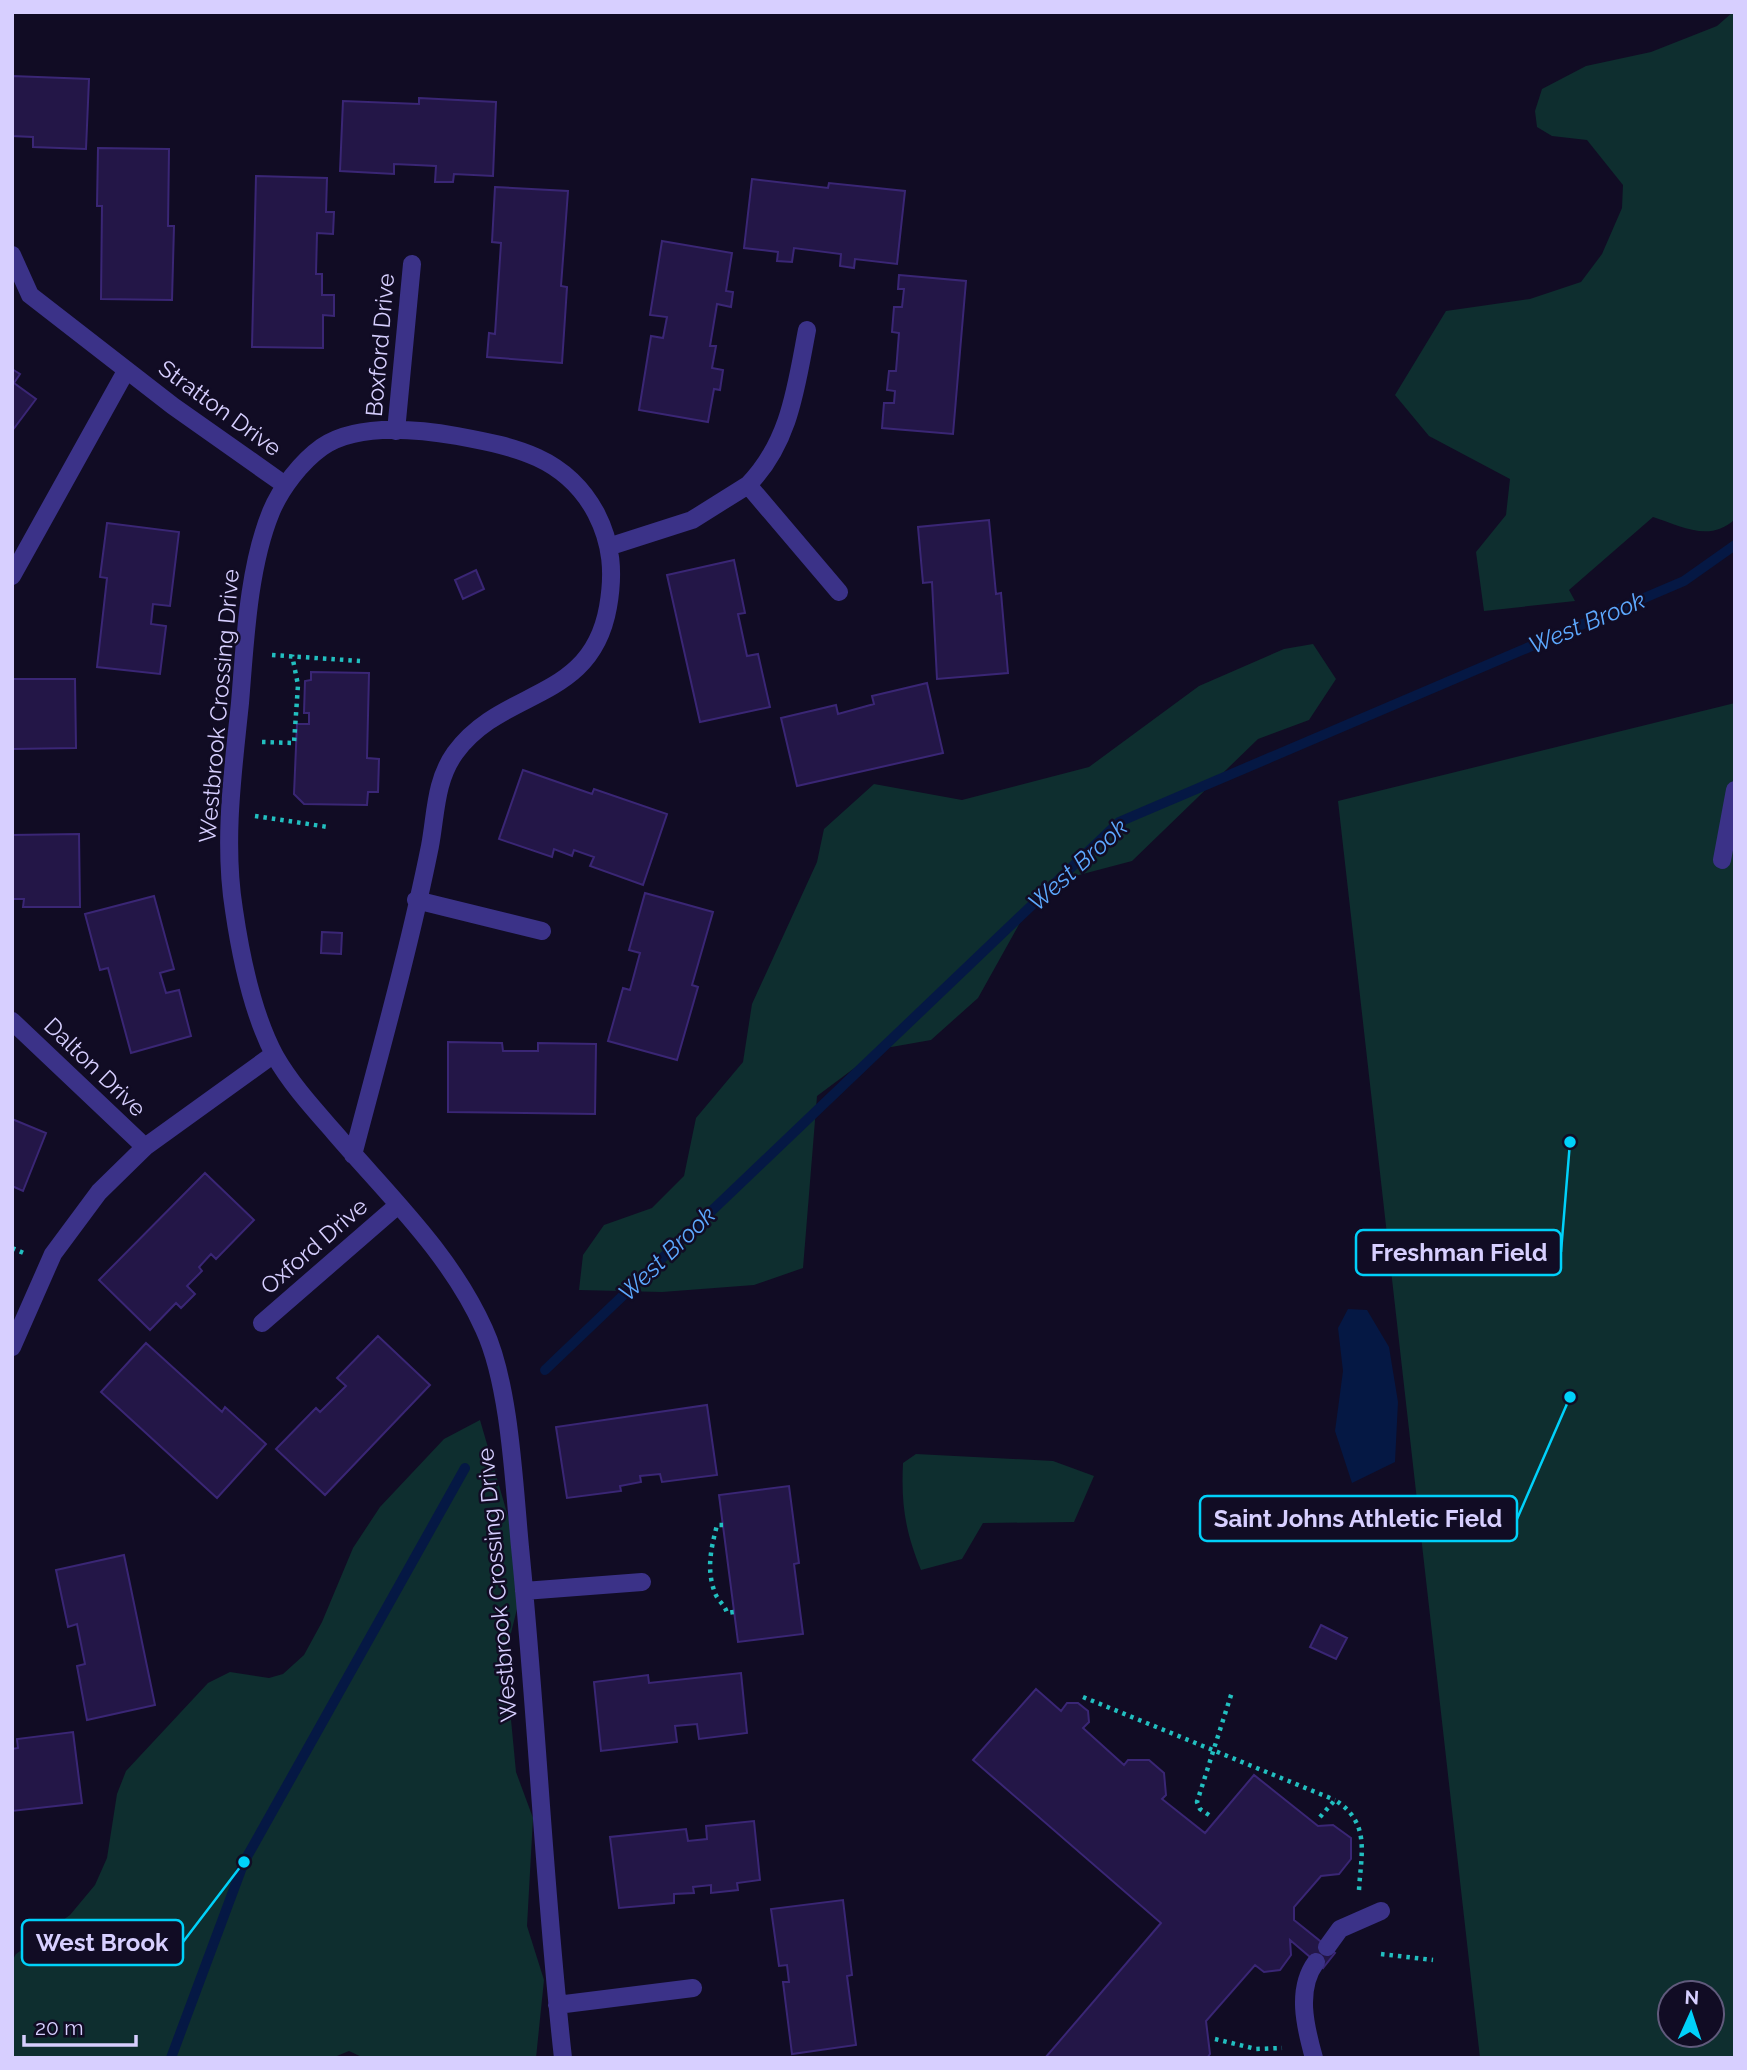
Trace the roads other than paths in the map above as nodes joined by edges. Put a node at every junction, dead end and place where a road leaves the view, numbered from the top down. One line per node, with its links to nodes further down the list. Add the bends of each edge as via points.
1 (12, 256): 4 (street, Stratton Drive, via 30,295)
2 (412, 264): 5 (street, Boxford Drive)
3 (807, 330): 7 (street, via 794,401 780,438 767,466)
4 (127, 371): 6 (street, Stratton Drive); 9 (street, Stratton Drive)
5 (396, 430): 6 (street, Westbrook Crossing Drive, via 366,433 322,447); 8 (street, Westbrook Crossing Drive, via 451,435 542,459 565,472 584,494)
6 (285, 485): 16 (street, Westbrook Crossing Drive, via 258,557 229,838 233,905 245,967)
7 (748, 485): 8 (street, via 692,520); 10 (street)
8 (611, 546): 13 (street, Westbrook Crossing Drive, via 611,590 603,633 584,664 555,686 496,716 466,741 446,770 437,793)
9 (12, 576)
10 (839, 592)
11 (1735, 790): 12 (street)
12 (1722, 860)
13 (416, 900): 14 (street); 18 (street, Westbrook Crossing Drive)
14 (542, 931)
15 (12, 1021): 17 (street, Dalton Drive)
16 (274, 1054): 17 (street, Dalton Drive); 18 (street, Westbrook Crossing Drive, via 300,1094)
17 (145, 1147): 21 (street, Dalton Drive, via 99,1192 53,1254)
18 (353, 1155): 19 (street, Westbrook Crossing Drive)
19 (398, 1205): 20 (street, Oxford Drive); 23 (street, Westbrook Crossing Drive, via 445,1261 487,1334 512,1465)
20 (262, 1323)
21 (12, 1347)
22 (642, 1582): 23 (street)
23 (524, 1591): 28 (street, Westbrook Crossing Drive)
24 (1381, 1910): 25 (street, via 1340,1929)
25 (1327, 1947)
26 (1316, 1962): 30 (street, via 1304,1977 1305,2026)
27 (693, 1988): 28 (street)
28 (557, 2005): 29 (street, Westbrook Crossing Drive)
29 (563, 2058)
30 (1314, 2058)

